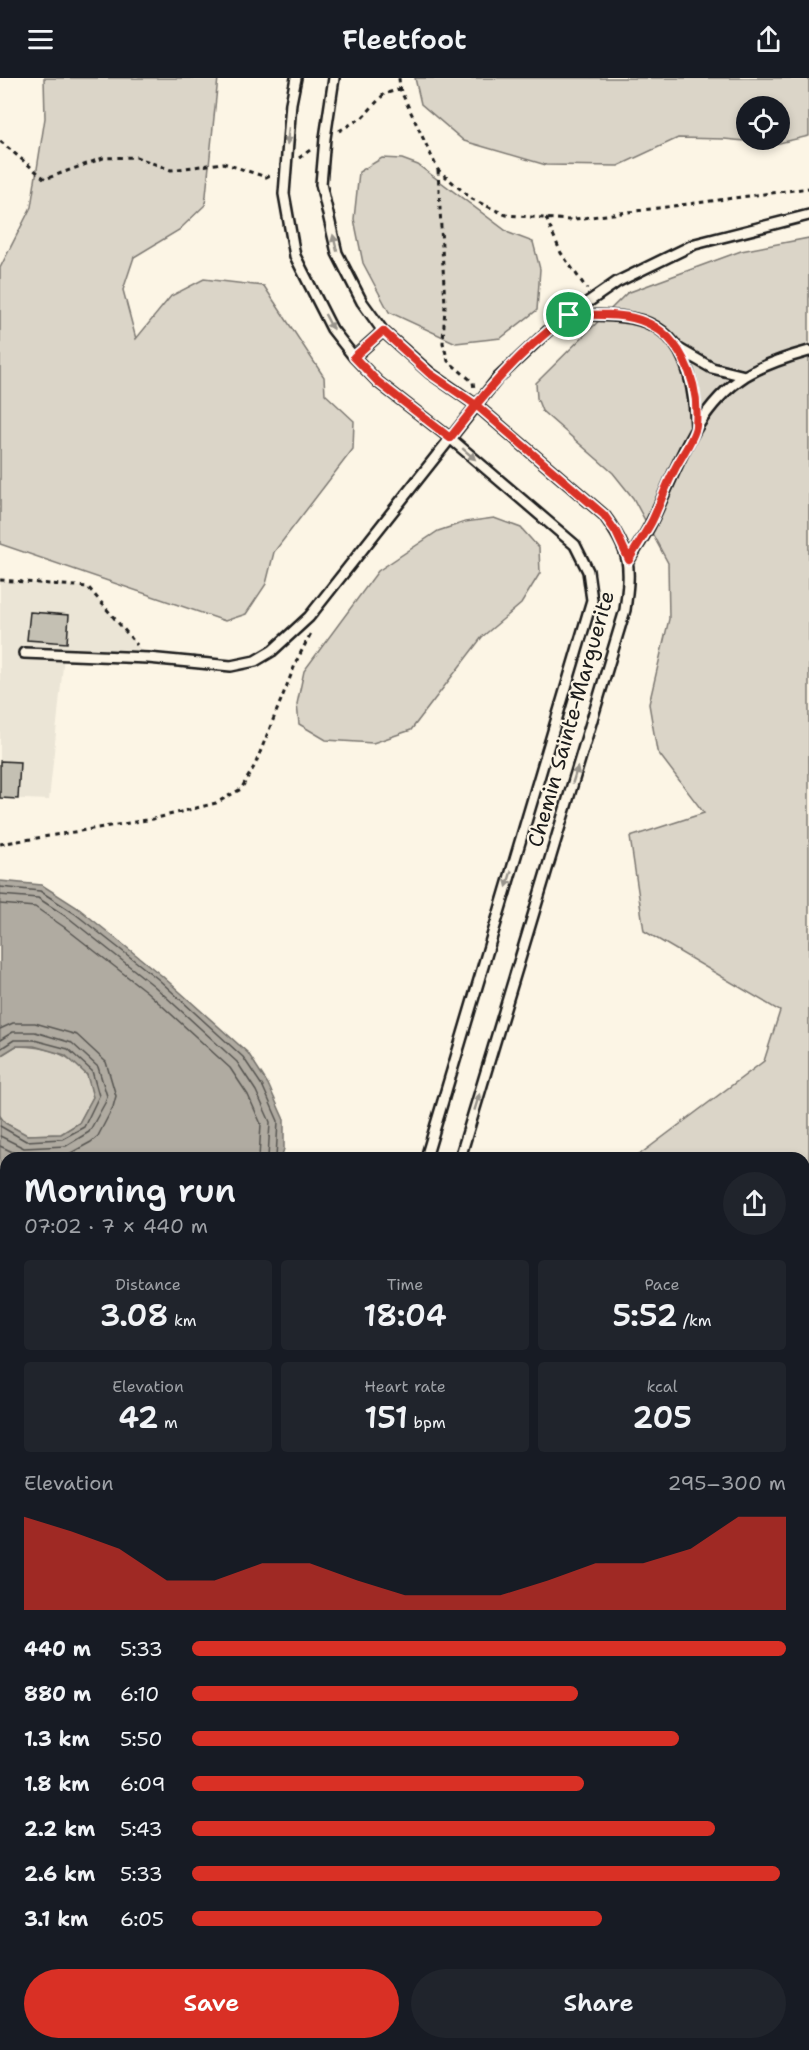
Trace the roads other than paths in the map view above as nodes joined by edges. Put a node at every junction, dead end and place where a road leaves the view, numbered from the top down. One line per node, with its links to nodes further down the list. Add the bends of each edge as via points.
1 (296, 78): 8 (lane, Chemin Sainte-Marguerite, one-way to 8, via 284,194 295,256 332,329)
2 (334, 78): 5 (lane, Chemin Sainte-Marguerite, one-way to 2, via 362,302 337,253 321,184)
3 (809, 215): 4 (lane, via 695,244 617,282)
4 (569, 315): 6 (lane, via 633,318 659,329); 10 (lane, via 498,378)
5 (383, 331): 8 (lane); 10 (lane, Chemin Sainte-Marguerite, via 429,373)
6 (679, 349): 9 (lane, via 712,368); 11 (lane, via 690,373)
7 (809, 351): 9 (lane, via 780,359)
8 (354, 357): 12 (lane, Chemin Sainte-Marguerite, via 378,382)
9 (745, 376): 11 (lane, via 718,399)
10 (476, 405): 12 (lane); 13 (lane, Chemin Sainte-Marguerite, via 604,515)
11 (696, 428): 13 (lane, via 652,522)
12 (450, 438): 14 (lane, via 309,617 255,661 231,666); 15 (lane, Chemin Sainte-Marguerite, one-way to 15, via 575,545 588,571 592,600)
13 (629, 560): 16 (lane, Chemin Sainte-Marguerite, one-way to 13, via 625,610)
14 (24, 653)
15 (428, 1152)
16 (462, 1152)

